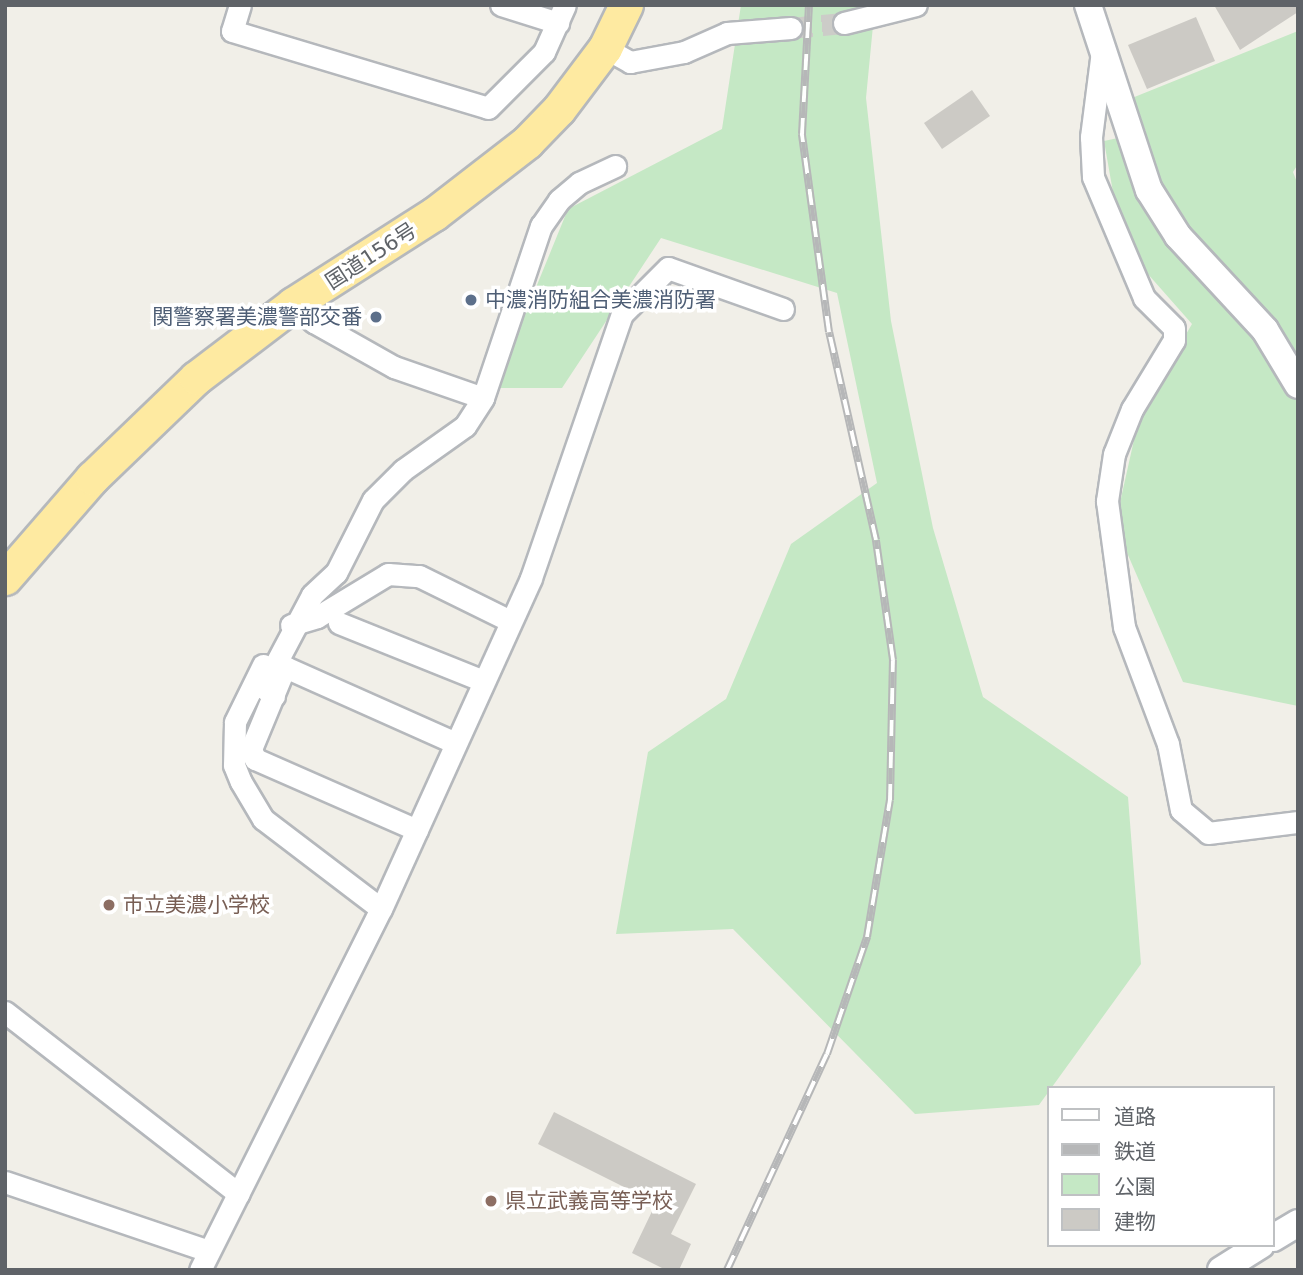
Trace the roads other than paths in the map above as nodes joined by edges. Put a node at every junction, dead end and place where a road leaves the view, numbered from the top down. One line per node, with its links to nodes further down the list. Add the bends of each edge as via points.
1 (240, 5): 6 (street, via 232,31 488,108 544,52)
2 (501, 5): 6 (street)
3 (626, 5): 9 (highway, 国道156号)
4 (916, 5): 7 (street)
5 (1087, 5): 10 (street)
6 (561, 14)
7 (844, 23)
8 (791, 28): 9 (street, via 727,33 684,52 630,62)
9 (606, 48): 12 (highway, 国道156号, via 559,109 486,176 378,253)
10 (1102, 49): 14 (street, via 1149,190 1178,236 1265,330); 23 (street, via 1091,137 1093,177 1139,289 1174,328 1174,340 1132,409 1114,454 1107,501 1124,627 1168,744 1181,810 1208,833)
11 (615, 166): 15 (street, via 579,183 559,200 541,226)
12 (293, 304): 15 (street, via 314,322 394,367); 16 (highway, 国道156号, via 173,399 92,478)
13 (783, 309): 18 (street, via 668,268 622,314 531,578)
14 (1298, 385)
15 (483, 398): 17 (street, via 465,426 403,470 373,500 335,573 312,595)
16 (5, 578)
17 (299, 621): 18 (street, via 317,617 388,574 419,576); 21 (street, via 264,688); 25 (street, via 289,626 260,668 235,722 234,765 263,819)
18 (510, 621): 20 (street)
19 (339, 622): 20 (street)
20 (483, 681): 22 (street)
21 (274, 696): 22 (street, via 285,667); 24 (street, via 251,749 255,759)
22 (456, 743): 24 (street)
23 (1298, 822)
24 (417, 830): 25 (street)
25 (381, 909): 28 (street)
26 (5, 1012): 28 (street)
27 (5, 1182): 32 (street)
28 (239, 1194): 32 (street)
29 (1298, 1223): 30 (street)
30 (1275, 1237)
31 (1258, 1247): 33 (street)
32 (205, 1261)
33 (1221, 1270)

